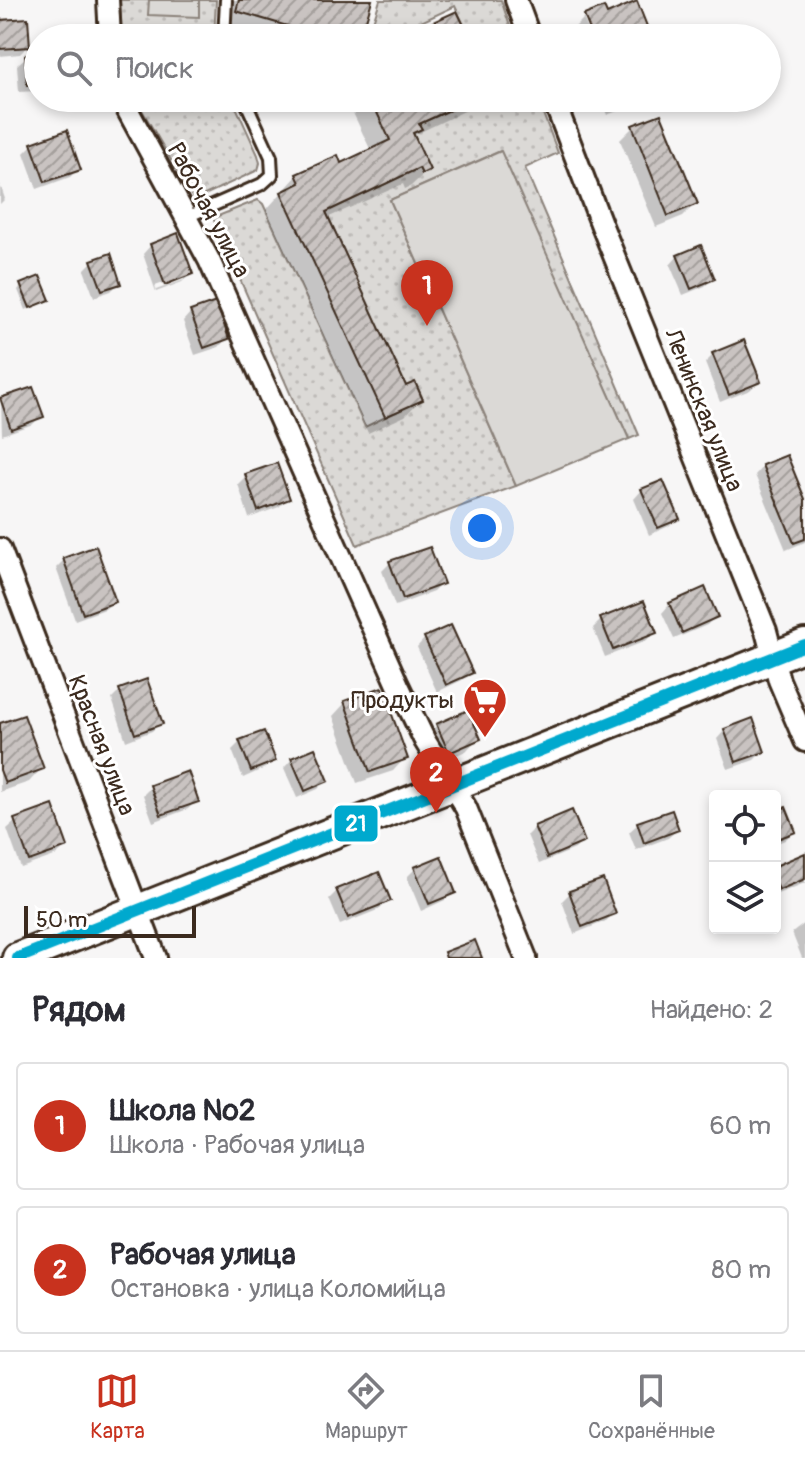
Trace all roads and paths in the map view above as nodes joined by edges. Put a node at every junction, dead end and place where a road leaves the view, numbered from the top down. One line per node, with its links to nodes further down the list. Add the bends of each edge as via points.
1 (108, 0): 4 (street)
2 (226, 0): 5 (lane)
3 (516, 0): 6 (street)
4 (109, 24)
5 (225, 24)
6 (525, 24)
7 (127, 112): 10 (street, Рабочая улица)
8 (250, 112): 10 (lane, via 271,157 272,175)
9 (558, 112): 13 (street, Ленинская улица)
10 (187, 217): 15 (street, Рабочая улица, via 398,685)
11 (0, 549): 16 (street, Красная улица)
12 (805, 645): 13 (main road)
13 (774, 658): 14 (street, Ленинская улица); 15 (main road)
14 (805, 741)
15 (454, 785): 16 (main road); 19 (street, Рабочая улица)
16 (138, 911): 17 (main road); 18 (street, Красная улица)
17 (18, 958)
18 (156, 958)
19 (526, 958)

